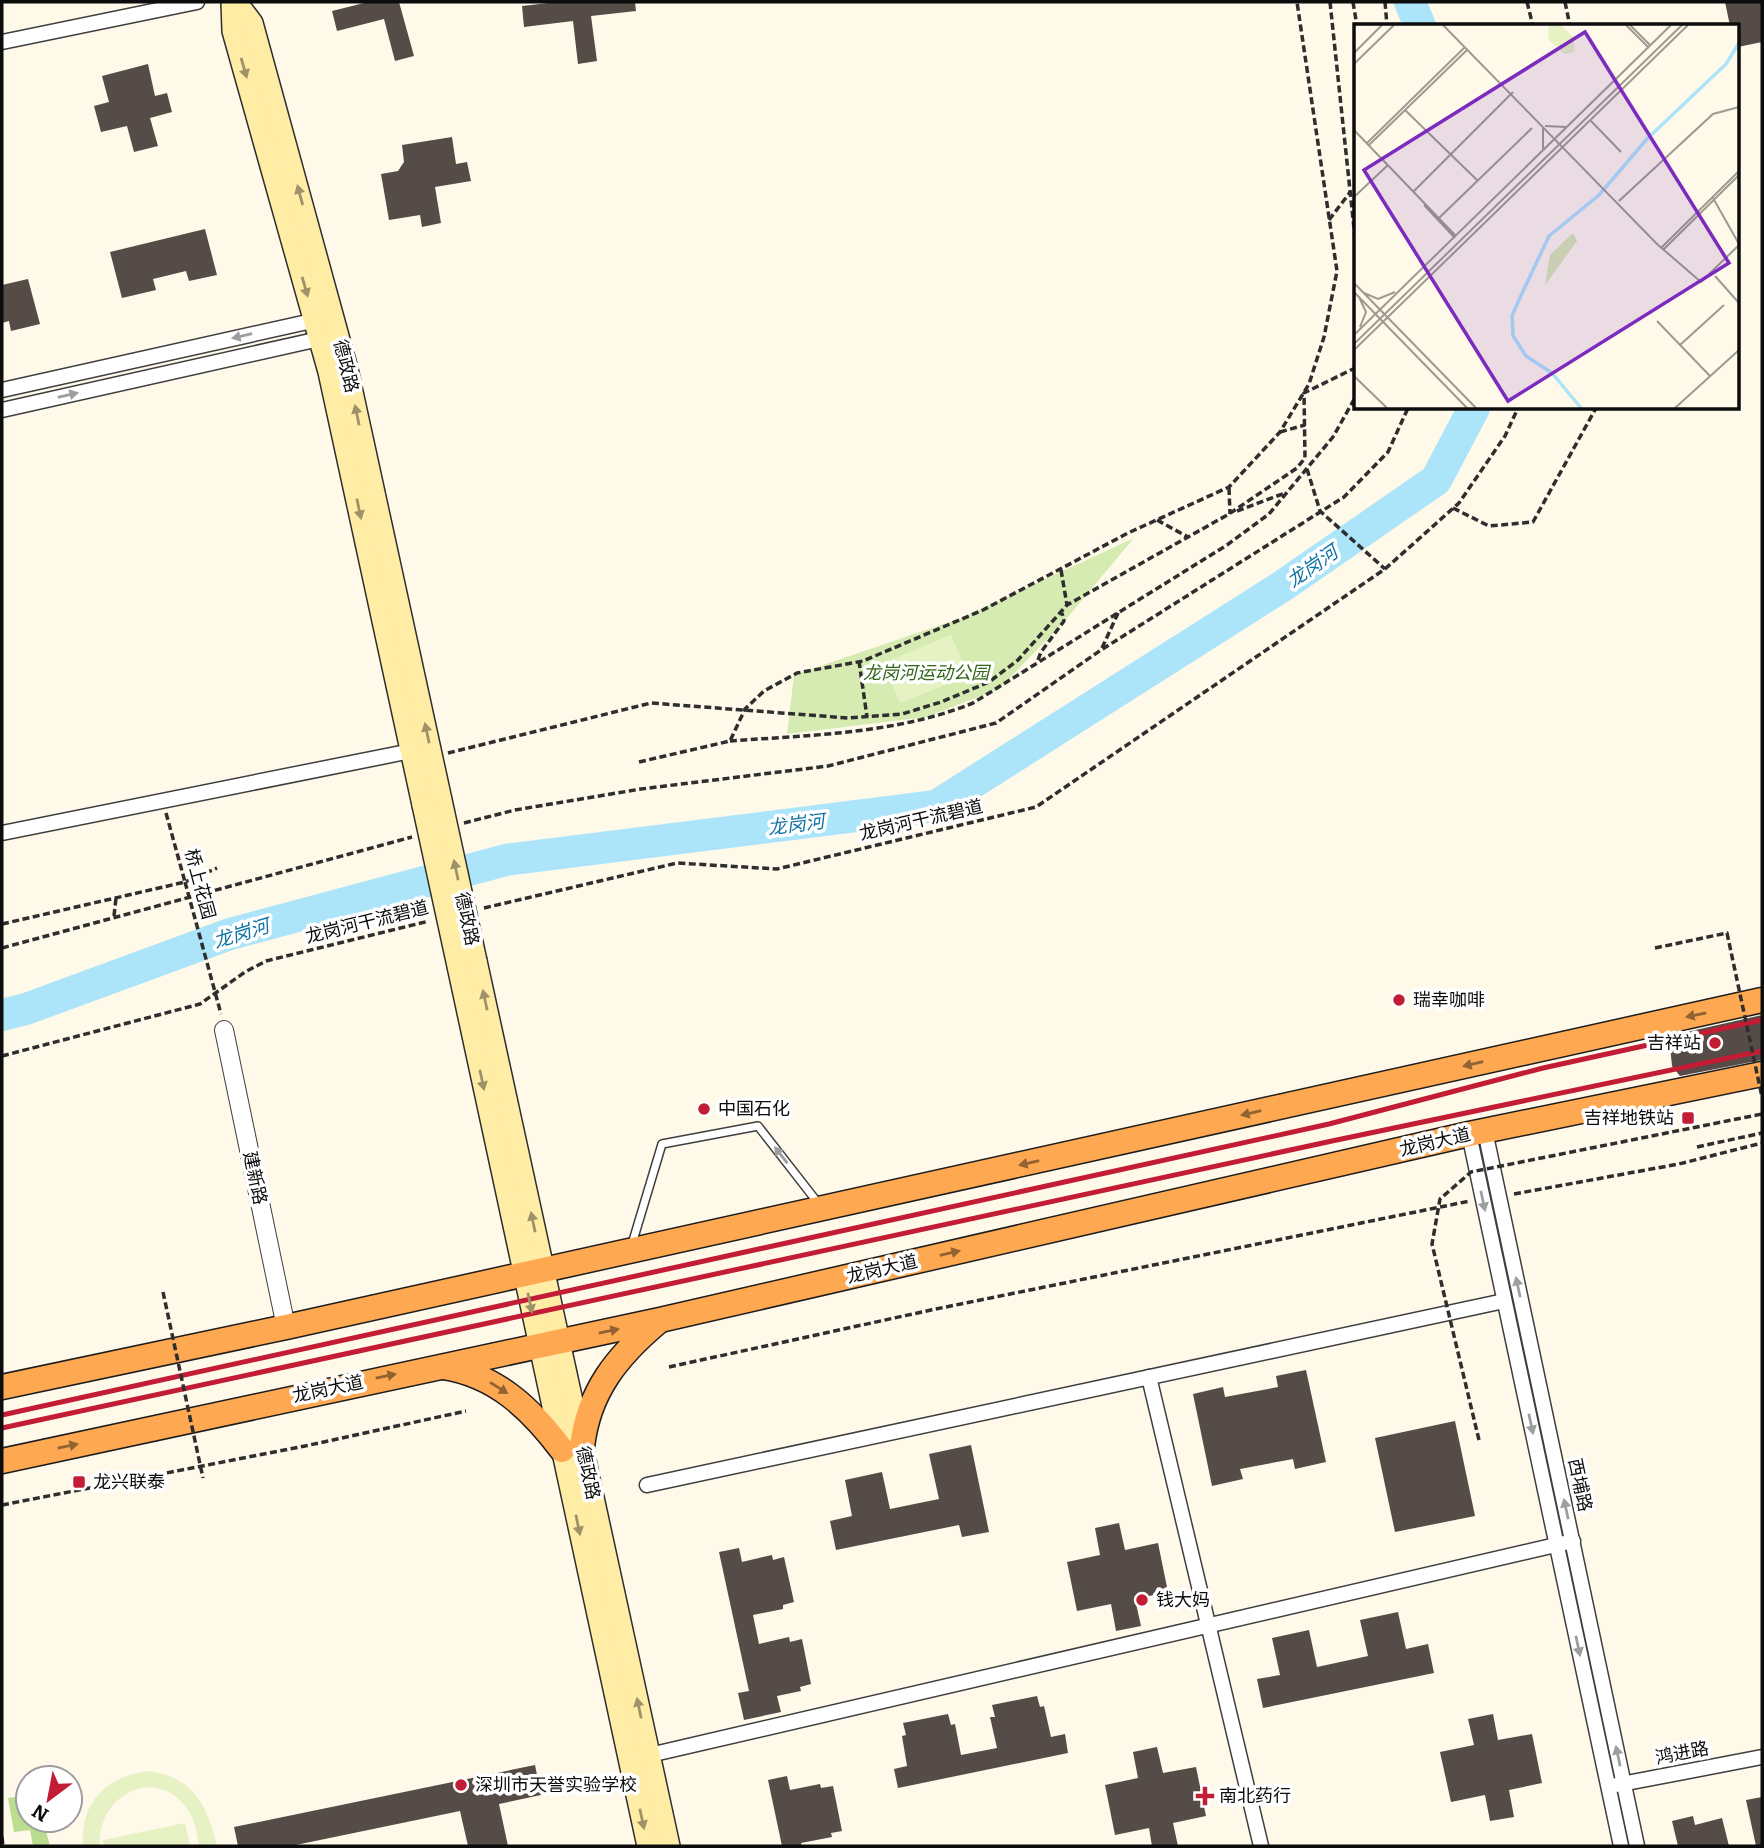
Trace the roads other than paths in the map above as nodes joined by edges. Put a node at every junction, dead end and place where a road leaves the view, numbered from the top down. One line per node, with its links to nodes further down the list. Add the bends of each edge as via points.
1 (197, 2): 3 (street)
2 (234, 2): 4 (main road, 德政路, via 233,30)
3 (2, 42)
4 (326, 327): 5 (street, one-way to 5); 6 (street, one-way to 4); 7 (main road, 德政路, one-way to 7); 8 (main road, 德政路, one-way to 4, via 432,758)
5 (2, 390)
6 (2, 410)
7 (411, 751): 8 (main road, 德政路); 9 (street)
8 (432, 802): 16 (main road, 德政路, bridge)
9 (2, 833)
10 (1762, 1000): 14 (highway, one-way to 14)
11 (223, 1022): 19 (street, 建新路)
12 (1762, 1074): 13 (highway, 龙岗大道)
13 (1477, 1133): 17 (street, 西埔路, one-way to 17, via 1483,1199); 18 (highway, 龙岗大道, one-way to 13); 27 (street, 西埔路, one-way to 13, via 1499,1196)
14 (823, 1209): 15 (highway); 15 (lane, one-way to 15, via 758,1126 662,1144)
15 (630, 1251): 16 (highway)
16 (534, 1273): 19 (highway); 20 (main road, 德政路)
17 (1504, 1301): 22 (street); 28 (street, 西埔路, one-way to 28)
18 (660, 1320): 20 (highway, 龙岗大道, one-way to 18); 24 (highway, via 608,1372)
19 (286, 1327): 23 (highway)
20 (550, 1343): 21 (highway, 龙岗大道); 24 (main road, 德政路)
21 (435, 1366): 24 (highway, one-way to 24, via 461,1370 500,1388); 25 (highway, 龙岗大道, one-way to 21)
22 (1149, 1377): 26 (street); 29 (street)
23 (2, 1387)
24 (572, 1449): 30 (main road, 德政路)
25 (2, 1461)
26 (647, 1485)
27 (1573, 1541): 28 (street); 32 (street, 西埔路, one-way to 27)
28 (1557, 1545): 29 (street); 33 (street, 西埔路, one-way to 33)
29 (1209, 1625): 30 (street); 36 (street)
30 (639, 1757): 34 (main road, 德政路, one-way to 34); 35 (main road, 德政路)
31 (1762, 1757): 32 (street, 鸿进路)
32 (1624, 1783): 33 (street, 鸿进路); 38 (street, 西埔路)
33 (1608, 1786): 37 (street, 西埔路)
34 (648, 1846)
35 (669, 1846)
36 (1261, 1846)
37 (1621, 1846)
38 (1637, 1846)

